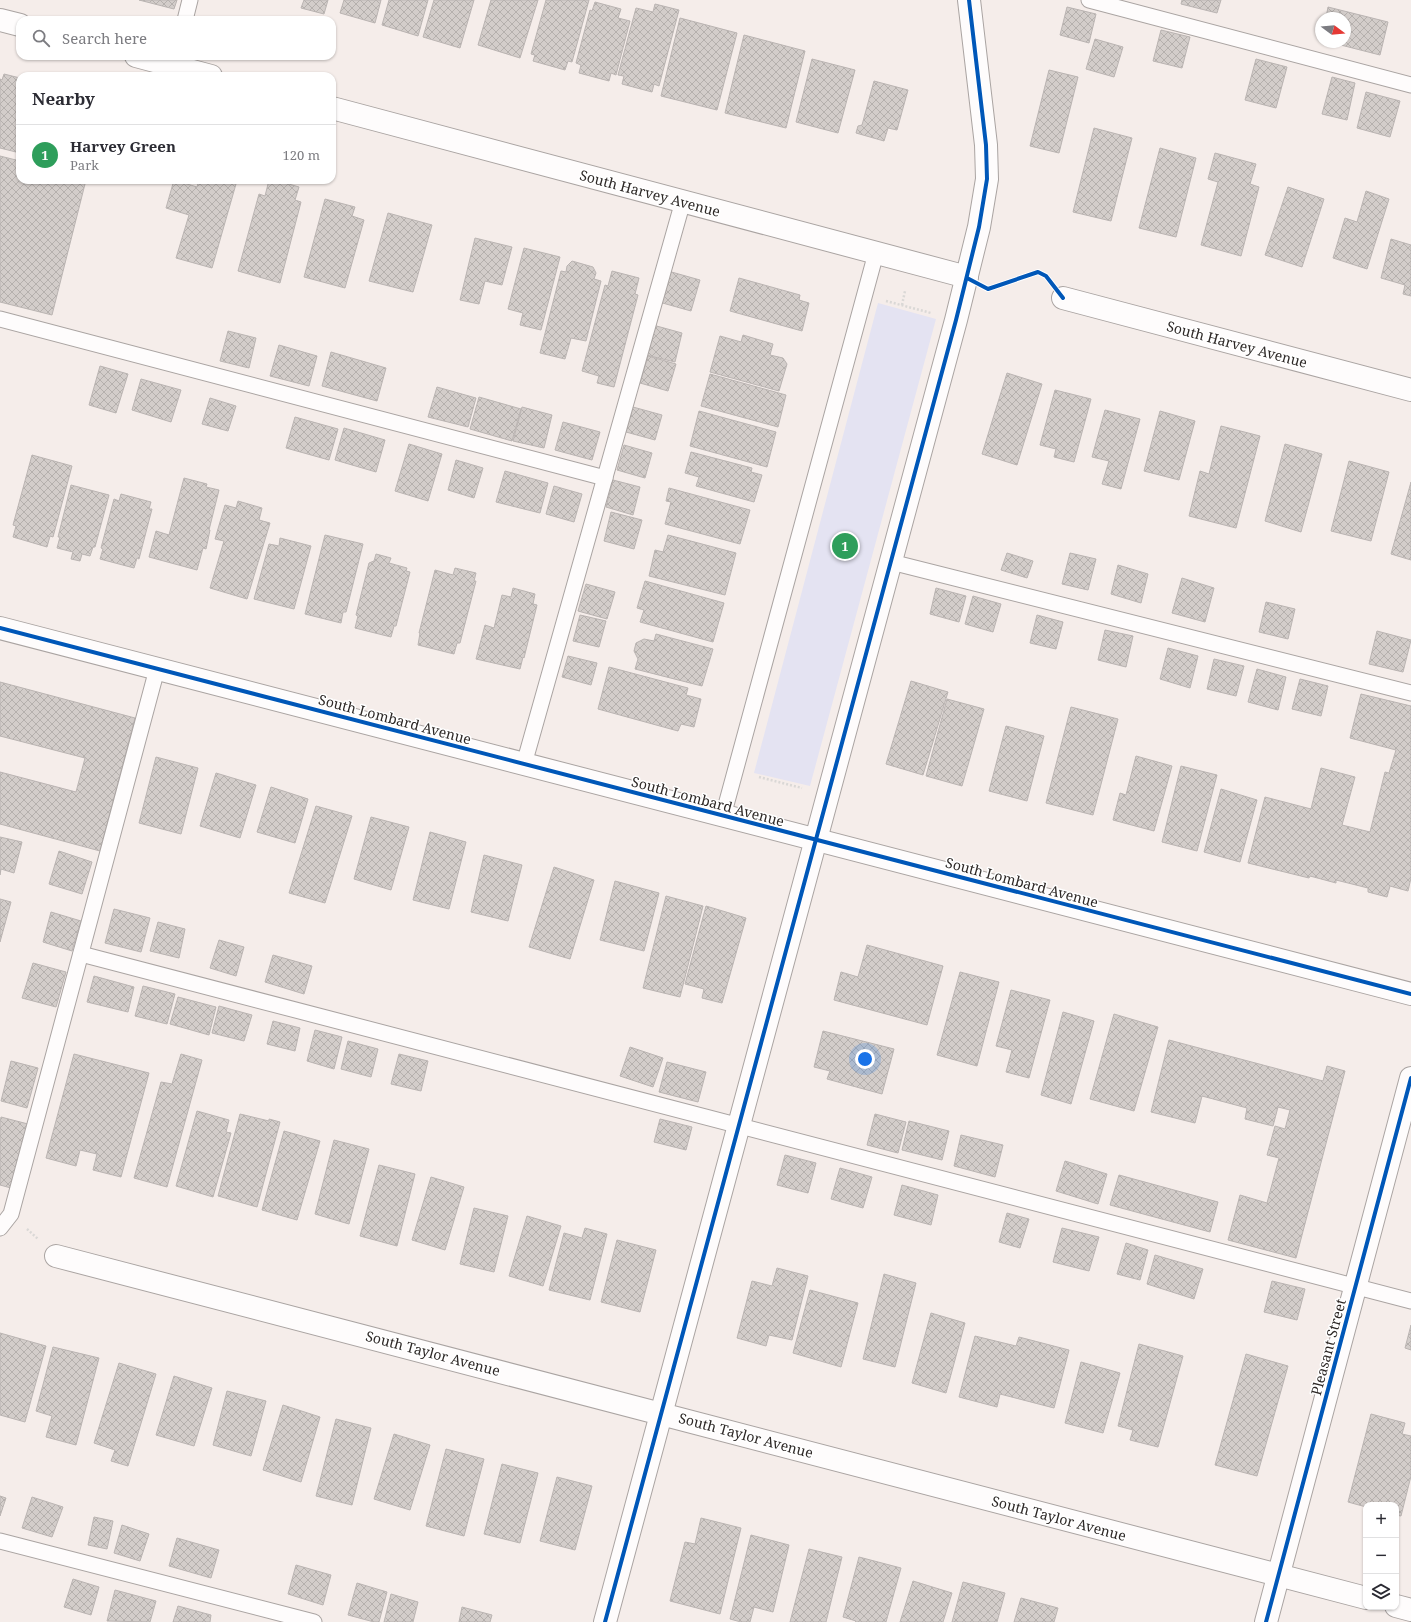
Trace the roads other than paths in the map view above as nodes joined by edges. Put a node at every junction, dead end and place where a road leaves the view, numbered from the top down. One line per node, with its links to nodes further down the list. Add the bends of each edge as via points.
1 (190, 0): 4 (lane)
2 (969, 0): 13 (street, via 986,145 987,179 982,214)
3 (1089, 0): 9 (lane)
4 (186, 16)
5 (0, 20): 6 (street)
6 (16, 24)
7 (174, 61): 8 (street)
8 (201, 72)
9 (1411, 85)
10 (336, 109): 11 (street, South Harvey Avenue)
11 (683, 201): 12 (street, South Harvey Avenue); 17 (lane)
12 (876, 253): 13 (street, South Harvey Avenue); 23 (lane)
13 (967, 277): 18 (street)
14 (1063, 298): 16 (street, South Harvey Avenue)
15 (0, 319): 17 (lane)
16 (1411, 390)
17 (605, 478): 22 (lane)
18 (891, 562): 21 (lane); 24 (street)
19 (0, 628): 20 (street, South Lombard Avenue)
20 (157, 669): 22 (street, South Lombard Avenue); 25 (lane)
21 (1411, 693)
22 (524, 764): 23 (street, South Lombard Avenue)
23 (723, 816): 24 (street, South Lombard Avenue)
24 (816, 840): 26 (street, South Lombard Avenue); 28 (street)
25 (81, 954): 28 (lane); 29 (lane, via 11,1214)
26 (1411, 994)
27 (1411, 1078): 31 (street, Pleasant Street)
28 (739, 1126): 31 (lane); 33 (street)
29 (0, 1228)
30 (56, 1256): 33 (street, South Taylor Avenue)
31 (1355, 1286): 32 (lane); 35 (street, Pleasant Street)
32 (1411, 1301)
33 (661, 1413): 35 (street, South Taylor Avenue); 40 (street)
34 (0, 1541): 39 (lane)
35 (1278, 1575): 36 (street, South Taylor Avenue); 41 (street, Pleasant Street)
36 (1363, 1597)
37 (1399, 1607): 38 (street)
38 (1411, 1610)
39 (314, 1622)
40 (605, 1622)
41 (1266, 1622)

